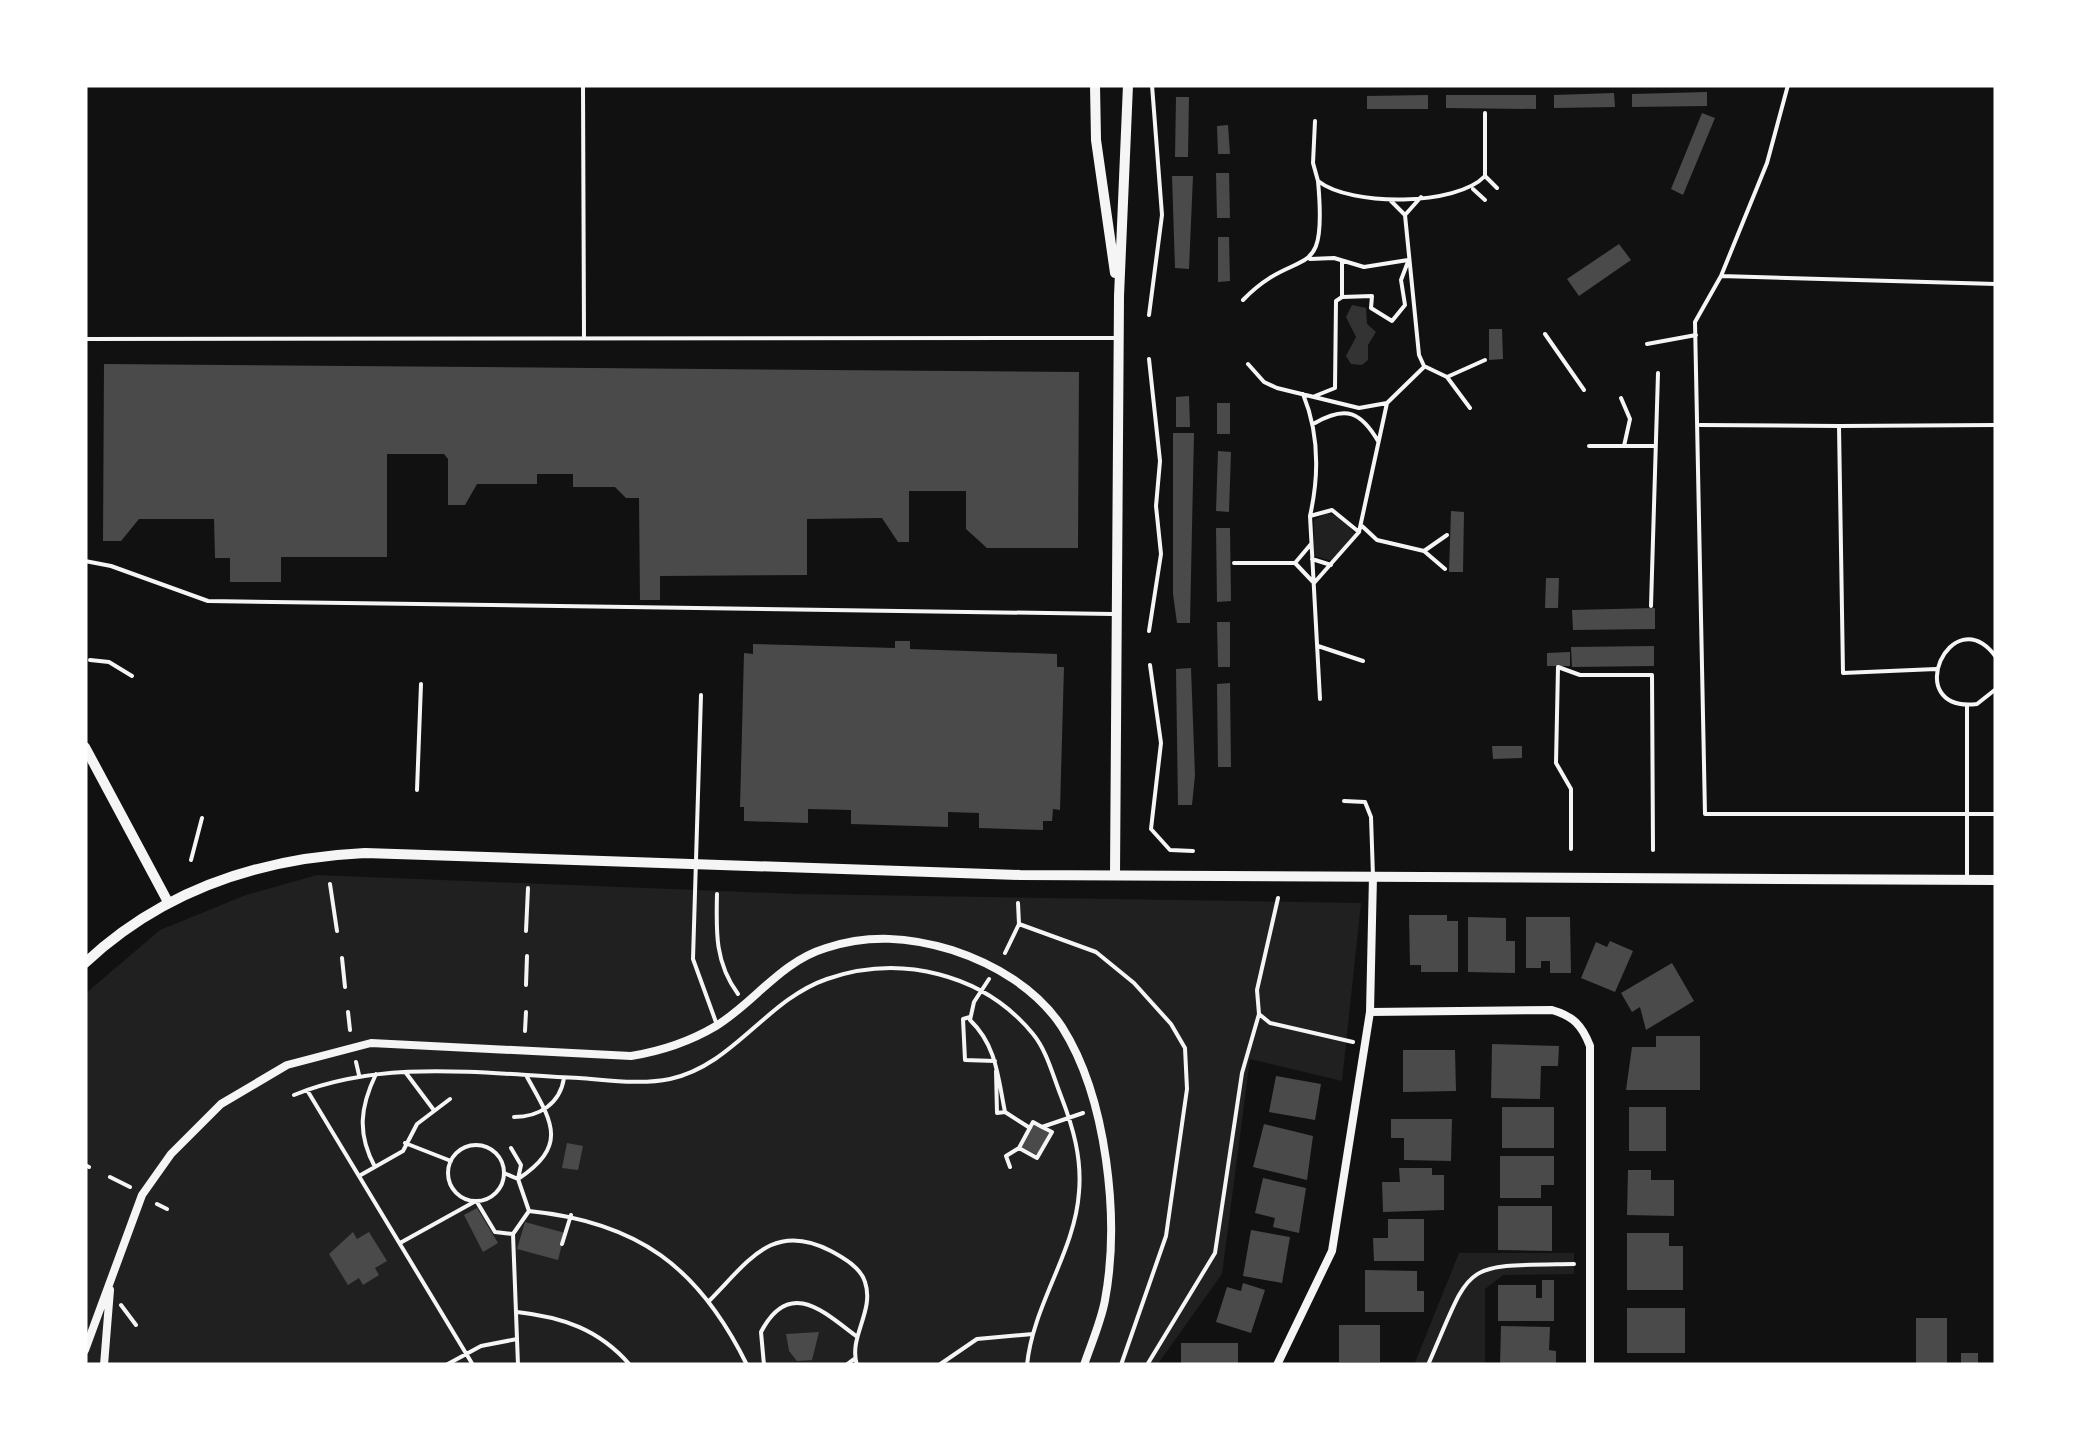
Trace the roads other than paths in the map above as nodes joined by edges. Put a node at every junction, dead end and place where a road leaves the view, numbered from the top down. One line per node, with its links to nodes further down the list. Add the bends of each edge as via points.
1 (200, 85): 2 (lane)
2 (583, 85): 3 (lane); 12 (lane)
3 (715, 85)
4 (1095, 85): 9 (street)
5 (1128, 85): 9 (street)
6 (1788, 85): 7 (lane, via 1767,163)
7 (1721, 276): 8 (lane); 11 (lane, via 1696,322)
8 (1996, 284)
9 (1118, 296): 13 (street)
10 (1545, 334): 16 (lane)
11 (1696, 335): 15 (lane); 17 (lane)
12 (584, 338): 13 (lane); 14 (lane)
13 (1118, 338): 21 (street)
14 (85, 339)
15 (1647, 344)
16 (1584, 390)
17 (1700, 425): 19 (lane); 31 (lane, via 1705,814)
18 (1996, 425): 19 (lane)
19 (1839, 426): 23 (lane, via 1843,674)
20 (85, 561): 21 (lane, via 208,601)
21 (1116, 614): 34 (street)
22 (1996, 657): 23 (lane, via 1965,640 1946,650)
23 (1936, 669): 27 (lane, via 1941,690)
24 (421, 684): 29 (lane)
25 (1996, 689): 27 (lane)
26 (701, 695): 33 (lane)
27 (1967, 706): 31 (lane)
28 (85, 747): 38 (street)
29 (417, 790)
30 (1344, 801): 35 (lane, via 1364,802 1371,817)
31 (1967, 814): 32 (lane); 36 (lane)
32 (1996, 814)
33 (696, 864): 34 (street); 38 (street, via 329,854 268,864); 41 (lane, via 693,960)
34 (1115, 876): 35 (street)
35 (1373, 876): 36 (street); 40 (street)
36 (1967, 880): 37 (street)
37 (1996, 880)
38 (168, 902): 39 (street)
39 (85, 964)
40 (1370, 1012): 46 (street, via 1332,1251); 47 (street, via 1552,1010 1577,1022 1590,1046)
41 (717, 1025): 42 (street, via 666,1050 631,1056 371,1043 288,1065 221,1104 171,1154 142,1195); 45 (street, via 788,964 869,938 919,940 975,958 1024,986 1061,1026 1080,1067 1110,1183 1105,1302)
42 (112, 1275): 43 (street); 44 (street)
43 (85, 1350)
44 (104, 1365)
45 (1084, 1365)
46 (1277, 1365)
47 (1590, 1365)

